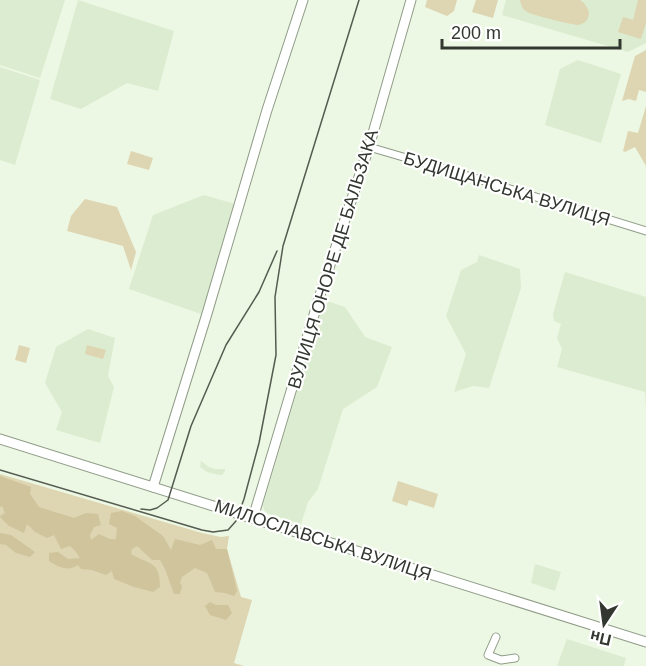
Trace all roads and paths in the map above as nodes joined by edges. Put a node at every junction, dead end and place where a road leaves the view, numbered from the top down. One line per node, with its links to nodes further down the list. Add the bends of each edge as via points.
1 (303, 0): 6 (street)
2 (411, 0): 3 (street, ВУЛИЦЯ ОНОРЕ ДЕ БАЛЬЗАКА)
3 (369, 147): 4 (street, БУДИЩАНСЬКА ВУЛИЦЯ); 7 (street, ВУЛИЦЯ ОНОРЕ ДЕ БАЛЬЗАКА)
4 (646, 231)
5 (0, 439): 6 (street, МИЛОСЛАВСЬКА ВУЛИЦЯ)
6 (153, 487): 7 (street, МИЛОСЛАВСЬКА ВУЛИЦЯ)
7 (253, 518): 9 (street, МИЛОСЛАВСЬКА ВУЛИЦЯ)
8 (496, 637): 10 (street, via 488,655 501,660)
9 (646, 642)
10 (515, 658)

